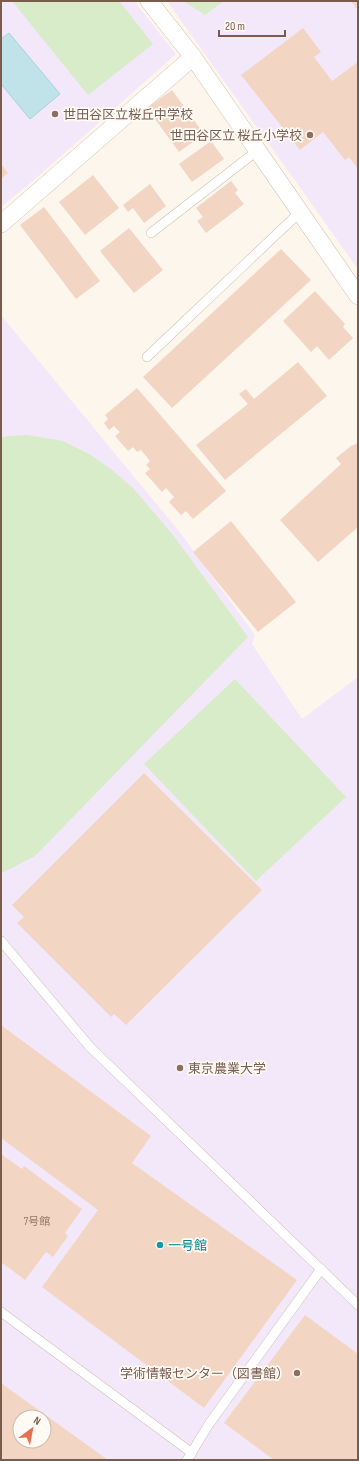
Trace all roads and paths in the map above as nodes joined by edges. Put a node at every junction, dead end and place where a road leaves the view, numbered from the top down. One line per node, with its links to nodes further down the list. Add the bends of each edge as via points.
1 (149, 1): 2 (street)
2 (193, 57): 3 (street); 5 (street)
3 (258, 150): 4 (street); 6 (lane)
4 (300, 212): 7 (street); 8 (lane)
5 (1, 224)
6 (151, 233)
7 (358, 296)
8 (147, 357)
9 (1, 941): 10 (lane, via 90,1047)
10 (321, 1269): 11 (lane); 13 (lane, via 208,1424)
11 (358, 1305)
12 (1, 1312): 13 (lane)
13 (189, 1457)

